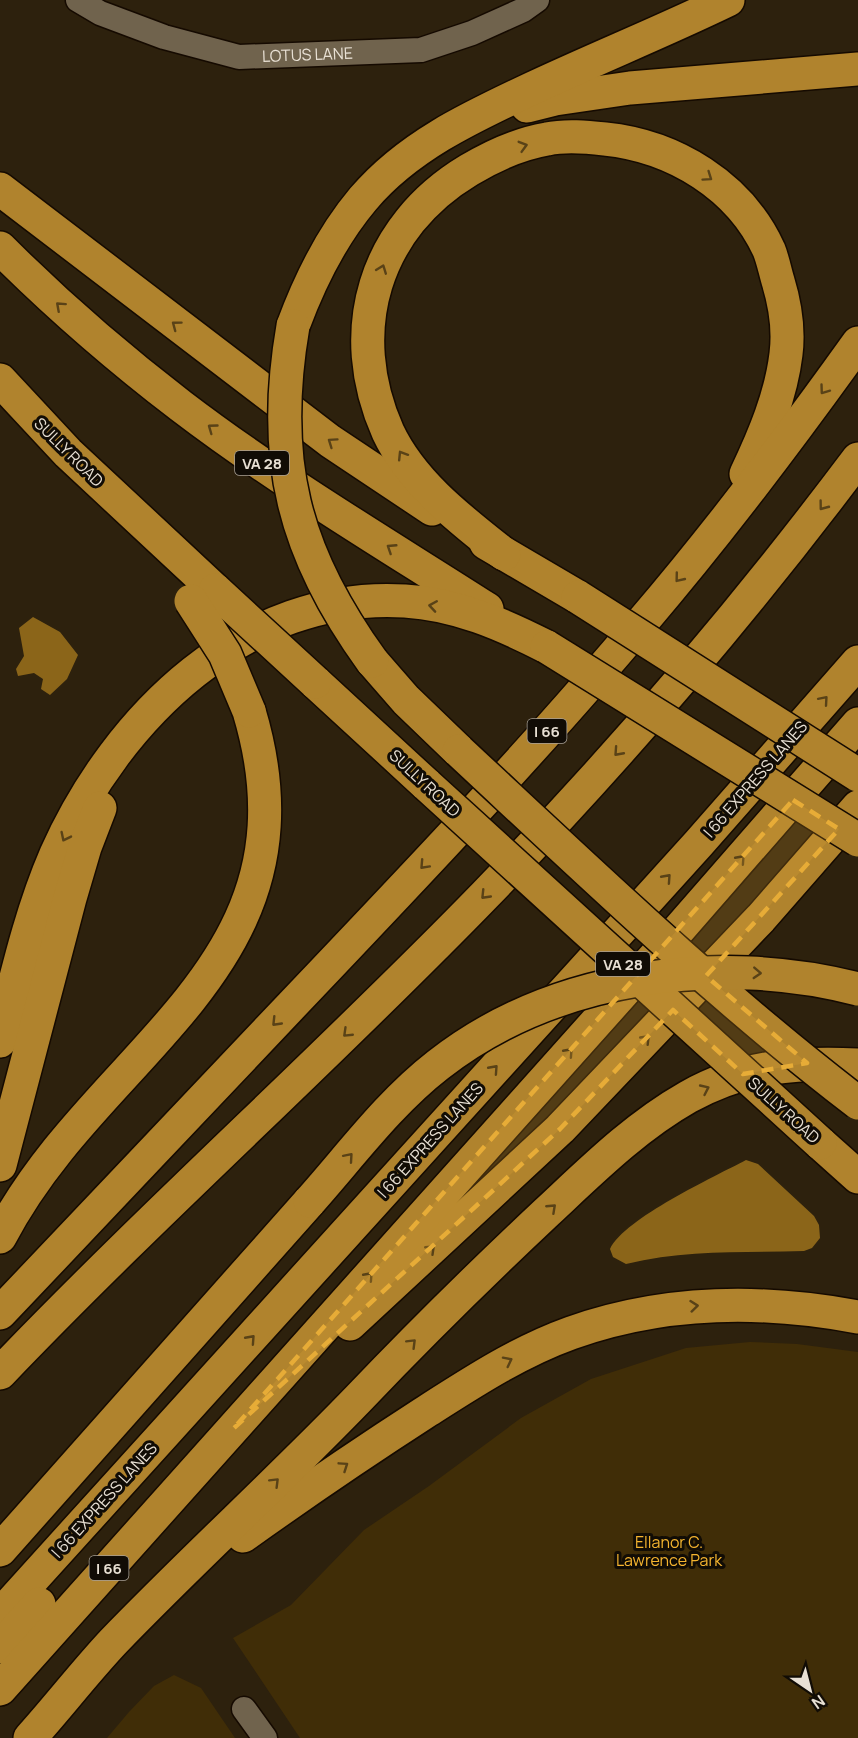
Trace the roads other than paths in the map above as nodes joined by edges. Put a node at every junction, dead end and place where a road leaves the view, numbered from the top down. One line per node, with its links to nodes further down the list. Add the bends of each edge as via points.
1 (78, 0): 2 (street, LOTUS LANE, via 100,13 164,37 239,57 421,50 472,33 524,10)
2 (537, 0)
3 (728, 0): 5 (highway, via 489,108)
4 (858, 69): 5 (highway, via 630,88 555,99 477,122)
5 (427, 143): 24 (highway, bridge, via 384,178 349,217 316,268 293,326 283,421 292,494 312,560 372,661 406,700 700,972)
6 (0, 189): 12 (highway, one-way to 6, via 330,441)
7 (0, 248): 14 (highway, VA 28, one-way to 7, via 209,426 84,328)
8 (858, 343): 11 (highway, I 66, one-way to 11)
9 (0, 380): 13 (highway, SULLY ROAD / VA 28)
10 (858, 459): 33 (highway, one-way to 33, via 736,616 548,829 399,982)
11 (706, 545): 12 (highway, one-way to 11, via 433,493 389,434 375,398 369,366 368,322 380,271 398,234 420,208 449,182 498,152 548,138 623,141 649,147 695,168 734,199 750,217 769,251 785,304 786,353 777,400 736,494); 30 (highway, I 66, one-way to 30, via 517,765)
12 (504, 554): 18 (highway, bridge)
13 (203, 596): 25 (highway, SULLY ROAD / VA 28, bridge, via 315,682); 29 (highway, bridge, via 249,711 262,762 264,838 255,881 232,938 214,969 153,1044 56,1151)
14 (547, 647): 15 (highway, one-way to 15, via 465,612 405,601 354,603 305,612 275,623); 20 (highway, VA 28, bridge)
15 (217, 655): 22 (highway, one-way to 22, via 143,719 121,744 84,800 45,882); 26 (highway, via 179,692 141,739 94,821)
16 (858, 662): 32 (highway, I 66 EXPRESS LANES, one-way to 16)
17 (858, 724): 34 (highway, I 66, one-way to 17)
18 (858, 775)
19 (858, 807): 34 (highway, one-way to 19, via 560,1130 761,918)
20 (858, 840)
21 (858, 989): 35 (highway, one-way to 21, bridge, via 393,1108 436,1066 479,1036 547,1004 596,989 687,975 728,971 800,976)
22 (0, 1041)
23 (858, 1065): 38 (highway, one-way to 23, via 447,1308 546,1213 660,1114 690,1096 751,1071 818,1063)
24 (858, 1103)
25 (820, 1143): 27 (highway); 28 (highway, SULLY ROAD / VA 28)
26 (0, 1165)
27 (858, 1165)
28 (858, 1177)
29 (4, 1229)
30 (0, 1313)
31 (858, 1317): 38 (highway, one-way to 31, via 121,1649 206,1569 271,1516 441,1402 535,1347 607,1322 705,1305 768,1305)
32 (225, 1367): 36 (highway, I 66 EXPRESS LANES); 37 (highway, via 92,1544)
33 (0, 1373)
34 (233, 1429): 39 (highway, I 66)
35 (0, 1550)
36 (0, 1615)
37 (0, 1647)
38 (86, 1673): 41 (highway)
39 (0, 1689)
40 (244, 1709): 42 (street)
41 (30, 1738)
42 (265, 1738)

